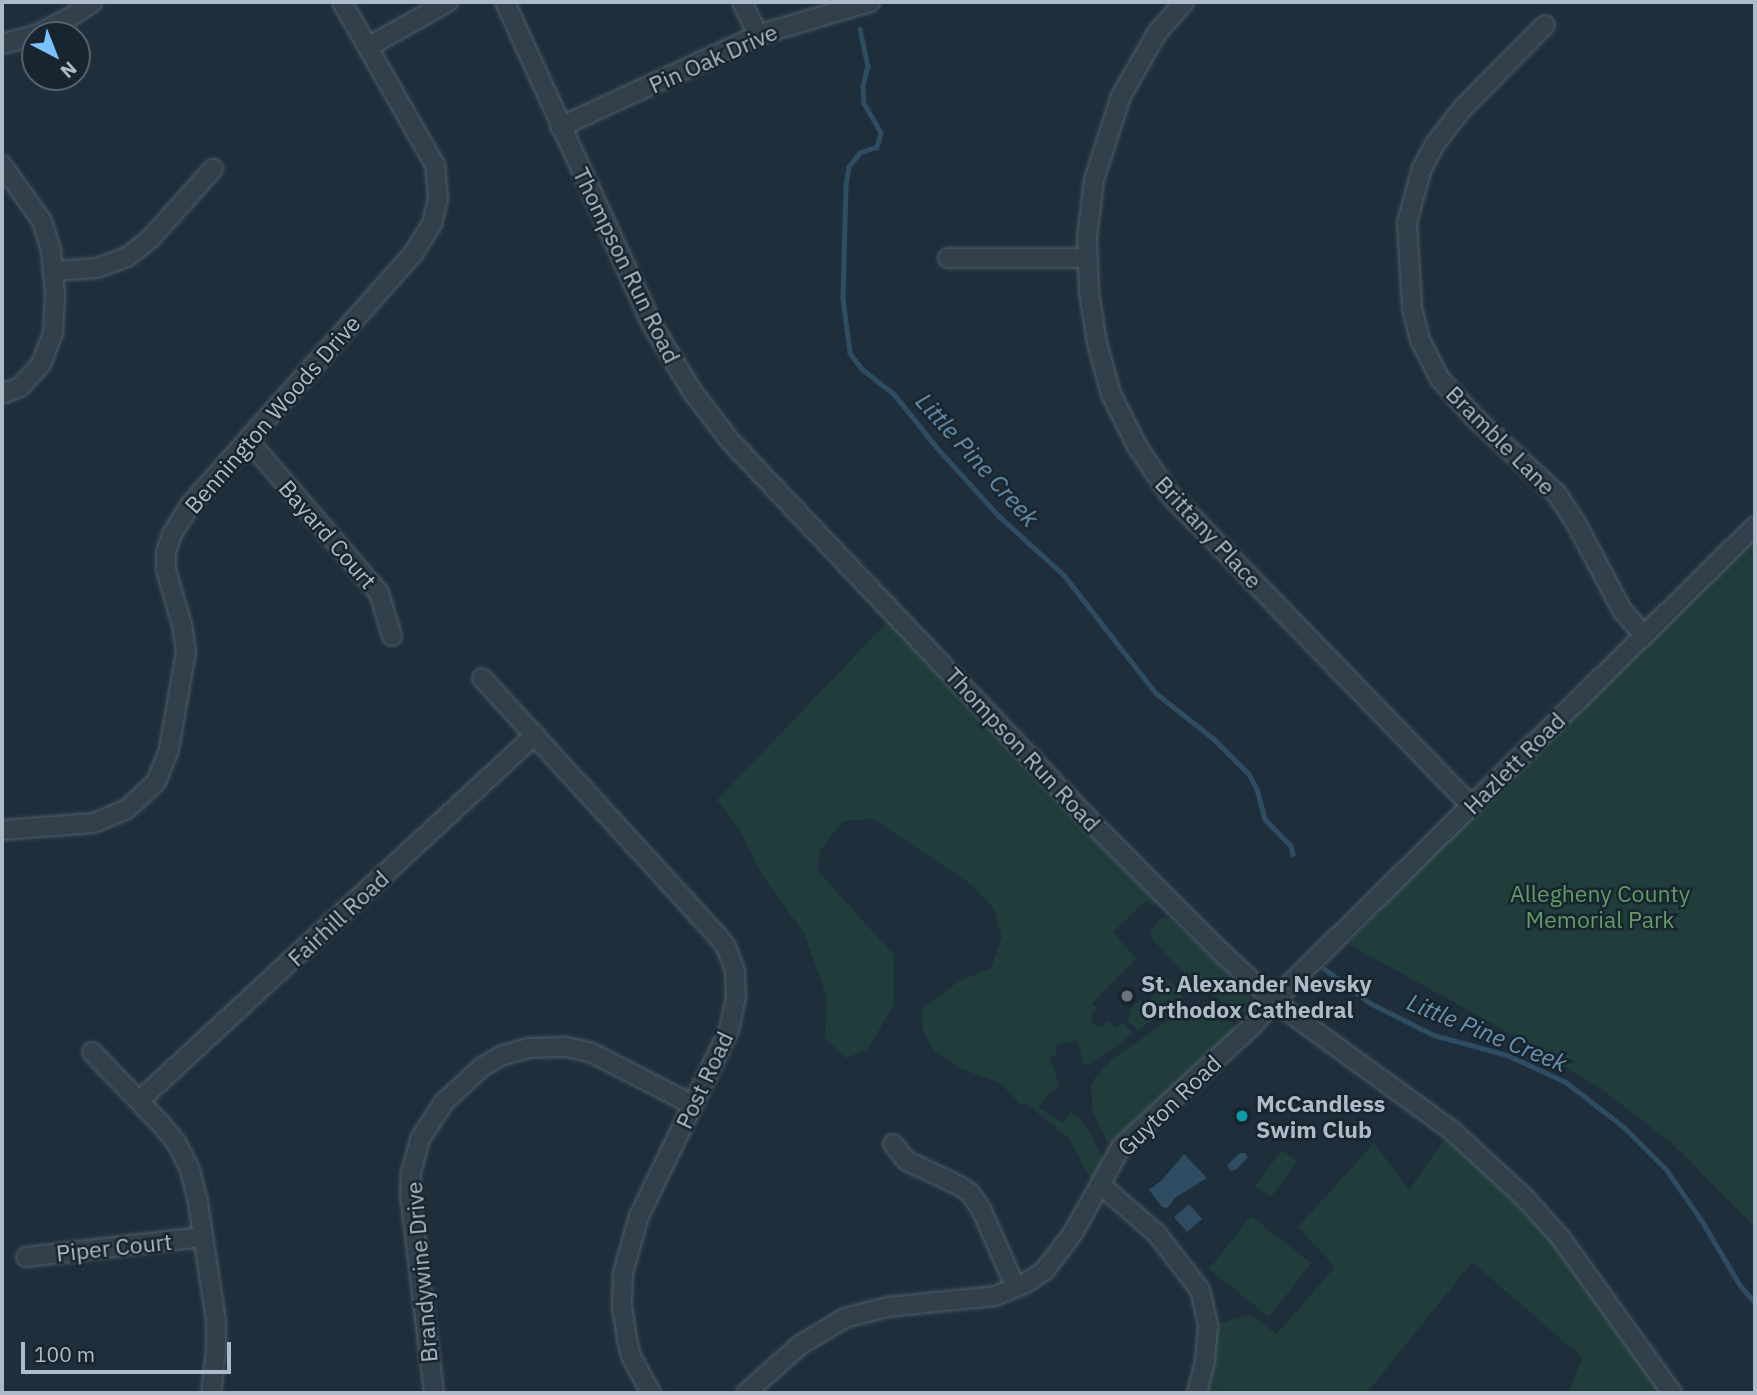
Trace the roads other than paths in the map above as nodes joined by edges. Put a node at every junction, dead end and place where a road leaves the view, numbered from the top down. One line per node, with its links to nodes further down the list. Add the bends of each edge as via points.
1 (93, 2): 8 (street)
2 (342, 2): 13 (street, Bennington Woods Drive)
3 (448, 2): 13 (street)
4 (505, 2): 14 (street, Thompson Run Road)
5 (742, 2): 10 (street)
6 (870, 2): 10 (street, Pin Oak Drive)
7 (1184, 2): 18 (street, Brittany Place, via 1140,58 1114,112 1094,180)
8 (64, 21)
9 (1545, 25): 23 (street, Bramble Lane, via 1462,110 1422,167 1407,223 1412,308 1420,340 1440,379 1557,494 1622,610)
10 (758, 35): 14 (street, Pin Oak Drive)
11 (21, 39): 12 (street)
12 (2, 44)
13 (368, 47): 21 (street, Bennington Woods Drive, via 435,165 439,188 436,216 413,254)
14 (561, 127): 29 (street, Thompson Run Road, via 651,323 712,419 1096,827)
15 (2, 164): 19 (street, via 38,212)
16 (213, 169): 19 (street, via 151,238 127,257 97,268)
17 (948, 258): 18 (street)
18 (1087, 258): 27 (street, Brittany Place, via 1091,309 1105,377 1148,466 1187,514)
19 (54, 271): 20 (street, via 54,322 46,355 26,382)
20 (2, 394)
21 (248, 440): 24 (street, Bayard Court, via 379,593); 28 (street, Bennington Woods Drive, via 190,505 166,552 168,583 186,652 169,749 156,782 127,809 94,823)
22 (1755, 526): 23 (street, Hazlett Road)
23 (1644, 635): 27 (street, Hazlett Road)
24 (392, 636)
25 (482, 678): 26 (street, Post Road)
26 (536, 735): 31 (street, Fairhill Road); 32 (street, Post Road, via 716,934 731,958 736,997 729,1030)
27 (1471, 806): 29 (street, Hazlett Road)
28 (2, 830)
29 (1275, 1002): 34 (street, Guyton Road, via 1121,1147); 43 (street, Thompson Run Road, via 1451,1130 1522,1195 1560,1237)
30 (92, 1052): 31 (street)
31 (140, 1100): 35 (street, via 184,1157 195,1184)
32 (693, 1105): 39 (street, Brandywine Drive, via 590,1052 566,1047 529,1048 503,1055 482,1067 443,1102 420,1139 410,1196); 40 (street, Post Road, via 633,1232 623,1273 627,1340)
33 (893, 1144): 37 (street, via 914,1165 970,1193)
34 (1101, 1186): 37 (street, Guyton Road, via 1052,1262); 42 (street, via 1157,1234 1200,1290 1208,1326)
35 (202, 1237): 36 (street, Piper Court); 38 (street, via 216,1328)
36 (26, 1257)
37 (1016, 1288): 41 (street, via 995,1296 887,1307 845,1318 800,1345)
38 (211, 1393)
39 (434, 1393)
40 (651, 1393)
41 (746, 1393)
42 (1197, 1393)
43 (1672, 1393)

